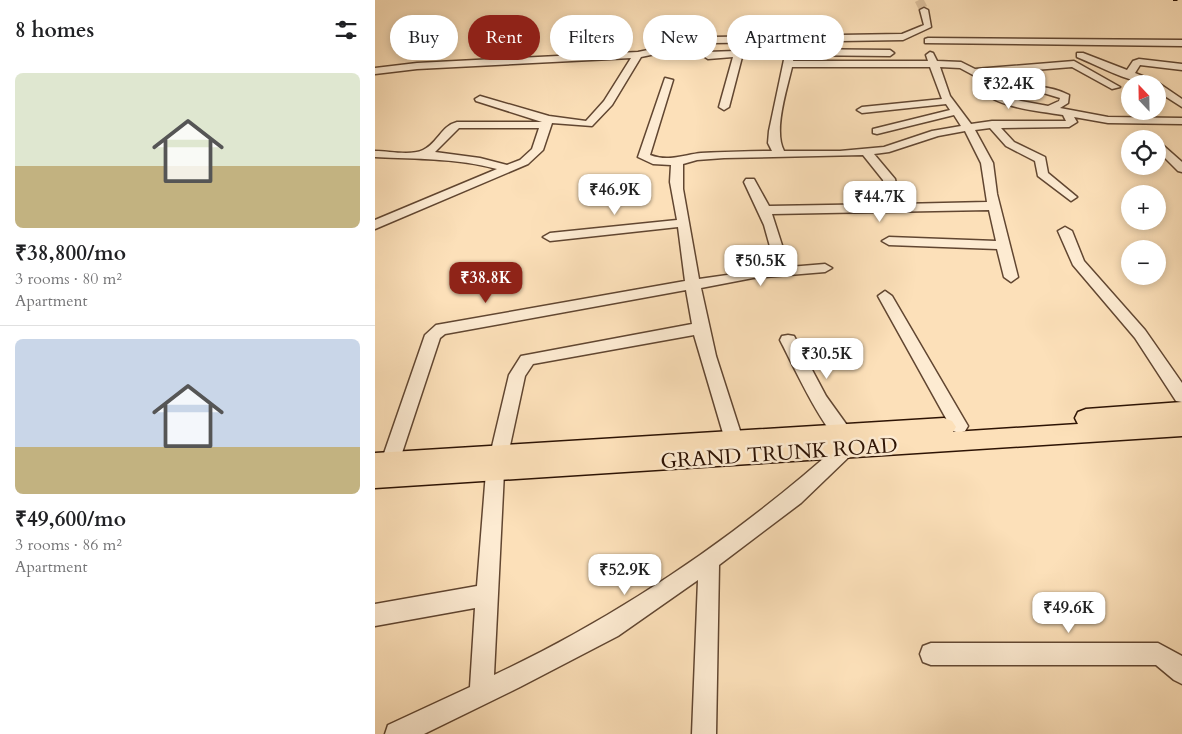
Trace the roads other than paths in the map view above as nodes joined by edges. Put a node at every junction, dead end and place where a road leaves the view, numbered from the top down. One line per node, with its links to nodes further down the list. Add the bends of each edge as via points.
1 (924, 10): 2 (street, via 928,25)
2 (924, 30): 3 (street, via 890,38); 4 (street)
3 (844, 38)
4 (928, 41): 5 (street); 11 (street)
5 (1182, 43)
6 (844, 52): 7 (street)
7 (899, 53)
8 (643, 54): 10 (street)
9 (1080, 54): 17 (street)
10 (639, 55): 16 (street); 32 (street, via 595,121 580,125)
11 (927, 57): 14 (street); 19 (street, via 969,66 973,72 1074,64); 22 (street)
12 (737, 60): 24 (street)
13 (789, 60): 14 (street)
14 (788, 64): 39 (street, via 774,131)
15 (1182, 67): 17 (street, via 1139,62)
16 (375, 71)
17 (1129, 75)
18 (668, 80): 42 (street, via 644,157 657,162)
19 (1115, 86)
20 (1166, 92): 23 (street)
21 (480, 99): 32 (street)
22 (948, 101): 26 (street); 27 (street)
23 (1182, 104)
24 (724, 107)
25 (1050, 109): 25 (street, via 1006,101 987,91 1043,91 1065,97 1063,103); 28 (street)
26 (862, 110)
27 (955, 112): 34 (street); 36 (street)
28 (1066, 112): 29 (street); 33 (street, via 1072,122 1069,124)
29 (1121, 120)
30 (1136, 120): 31 (street); 35 (street)
31 (1182, 121)
32 (547, 122): 41 (street, via 457,126 448,129 431,150); 43 (street, via 537,150 524,162)
33 (992, 124): 34 (street); 46 (street, via 1010,144 1041,159 1042,174)
34 (967, 129): 37 (street); 47 (street, via 977,140 987,163)
35 (1145, 130)
36 (877, 131)
37 (866, 152): 39 (street); 48 (street, via 889,179)
38 (1166, 152): 44 (street)
39 (779, 153): 42 (street, via 697,157)
40 (375, 154): 41 (street)
41 (421, 154): 43 (street)
42 (678, 162): 50 (street, via 676,186)
43 (509, 168): 51 (street)
44 (1182, 169)
45 (750, 182): 49 (street)
46 (1071, 197)
47 (993, 206): 48 (street); 55 (street)
48 (894, 208): 49 (street)
49 (767, 210): 57 (street)
50 (683, 223): 53 (street); 59 (street)
51 (375, 225)
52 (1065, 231): 63 (street, via 1078,262 1140,334)
53 (550, 236)
54 (889, 241): 55 (street)
55 (1004, 245): 58 (street)
56 (825, 268): 57 (street)
57 (783, 270): 59 (street)
58 (1011, 277)
59 (694, 283): 61 (street); 70 (street, via 441,329 433,335)
60 (885, 296): 65 (street)
61 (702, 328): 67 (street, via 716,386); 69 (street, via 527,360 517,375)
62 (788, 340): 68 (street)
63 (1182, 396)
64 (1182, 412): 65 (main road)
65 (959, 426): 68 (main road)
66 (1182, 426): 68 (main road, GRAND TRUNK ROAD)
67 (735, 440): 68 (main road); 69 (main road)
68 (845, 441): 69 (main road, GRAND TRUNK ROAD); 71 (street, via 794,498)
69 (497, 464): 70 (main road, GRAND TRUNK ROAD); 72 (street)
70 (380, 468)
71 (709, 560): 78 (street, via 610,628); 80 (street)
72 (488, 595): 73 (street); 78 (street)
73 (375, 615)
74 (1182, 653): 76 (street)
75 (931, 654): 76 (street)
76 (1158, 654): 77 (street)
77 (1182, 672)
78 (481, 694): 79 (street)
79 (397, 734)
80 (704, 734)

